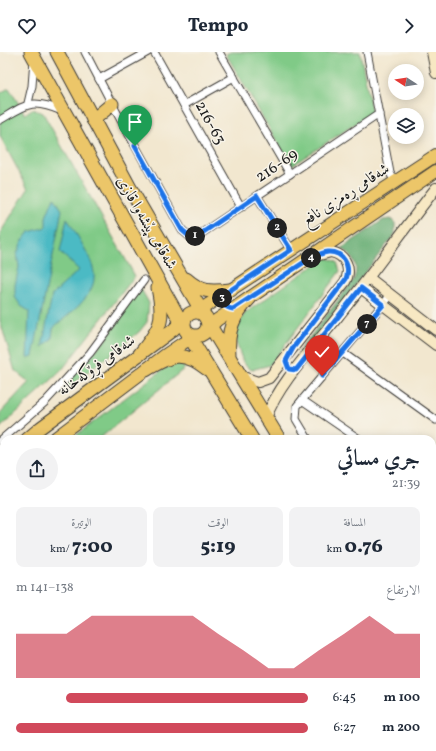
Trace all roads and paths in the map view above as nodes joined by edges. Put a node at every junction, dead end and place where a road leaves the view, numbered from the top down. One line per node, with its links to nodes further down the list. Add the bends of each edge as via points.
1 (57, 52): 18 (highway, شەقامی پێشەوا قازی)
2 (85, 52): 11 (street)
3 (148, 52): 11 (street)
4 (154, 52): 14 (street, 216-63)
5 (219, 52): 10 (street)
6 (367, 52): 16 (street)
7 (32, 55): 12 (street, via 32,86); 15 (highway, شەقامی پێشەوا قازی)
8 (434, 55): 9 (street)
9 (436, 73)
10 (234, 77): 14 (street); 21 (street)
11 (99, 79): 13 (street)
12 (28, 104): 15 (street, via 40,104); 17 (street)
13 (112, 104): 18 (highway); 25 (street, 216-69, via 182,230 189,236 199,235)
14 (184, 105): 25 (street, 216-63)
15 (64, 112): 29 (highway, شەقامی پێشەوا قازی)
16 (379, 114): 21 (street, 216-69); 22 (street, via 390,173)
17 (0, 120)
18 (93, 120): 28 (highway, شەقامی پێشەوا قازی)
19 (436, 155): 22 (main road, شەقامی ڕەمزی نافع)
20 (436, 171): 27 (main road, شەقامی ڕەمزی نافع)
21 (290, 174): 24 (street, 216-69)
22 (395, 182): 26 (main road, شەقامی ڕەمزی نافع)
23 (436, 188): 30 (street)
24 (257, 196): 25 (street, 216-69); 26 (street)
25 (241, 207)
26 (291, 250): 32 (main road, شەقامی ڕەمزی نافع)
27 (309, 259): 34 (main road, شەقامی ڕەمزی نافع); 40 (street, via 325,252 335,253 345,260 348,273 345,282)
28 (178, 271): 32 (highway, via 190,283 203,290); 37 (highway, شەقامی پێشەوا قازی)
29 (149, 276): 37 (highway, شەقامی پێشەوا قازی); 42 (highway, via 162,306 162,319); 51 (street, via 90,353 45,402)
30 (369, 278): 31 (street); 33 (street)
31 (361, 288): 35 (street); 45 (street)
32 (227, 292): 36 (main road, via 224,305); 37 (main road, شەقامی ڕەمزی نافع)
33 (391, 295): 35 (street); 38 (street)
34 (250, 298): 36 (main road, شەقامی ڕەمزی نافع); 43 (highway, via 232,321 228,340)
35 (383, 305): 39 (street); 41 (street)
36 (233, 309): 37 (main road, شەقامی ڕەمزی نافع)
37 (196, 325): 42 (main road, شەقامی فڕۆکەخانە); 43 (highway, شەقامی پێشەوا قازی); 44 (main road, شەقامی فڕۆکەخانە); 46 (highway, شەقامی پێشەوا قازی)
38 (436, 330)
39 (436, 344)
40 (293, 348): 45 (street, via 286,366); 47 (street, via 266,380 255,382)
41 (343, 352): 48 (street); 50 (street)
42 (140, 354): 52 (main road, شەقامی فڕۆکەخانە)
43 (229, 356): 47 (highway, شەقامی پێشەوا قازی)
44 (146, 370): 46 (highway, via 166,358 180,356 199,362); 53 (main road, شەقامی فڕۆکەخانە)
45 (296, 370): 49 (street, via 274,399)
46 (213, 374): 54 (highway, شەقامی پێشەوا قازی)
47 (240, 376): 49 (highway, شەقامی پێشەوا قازی)
48 (302, 400): 56 (street, via 296,410 296,419); 57 (street)
49 (266, 418): 55 (highway, شەقامی پێشەوا قازی)
50 (436, 420)
51 (7, 435)
52 (32, 435)
53 (59, 435)
54 (250, 435)
55 (277, 435)
56 (306, 435)
57 (353, 435)

